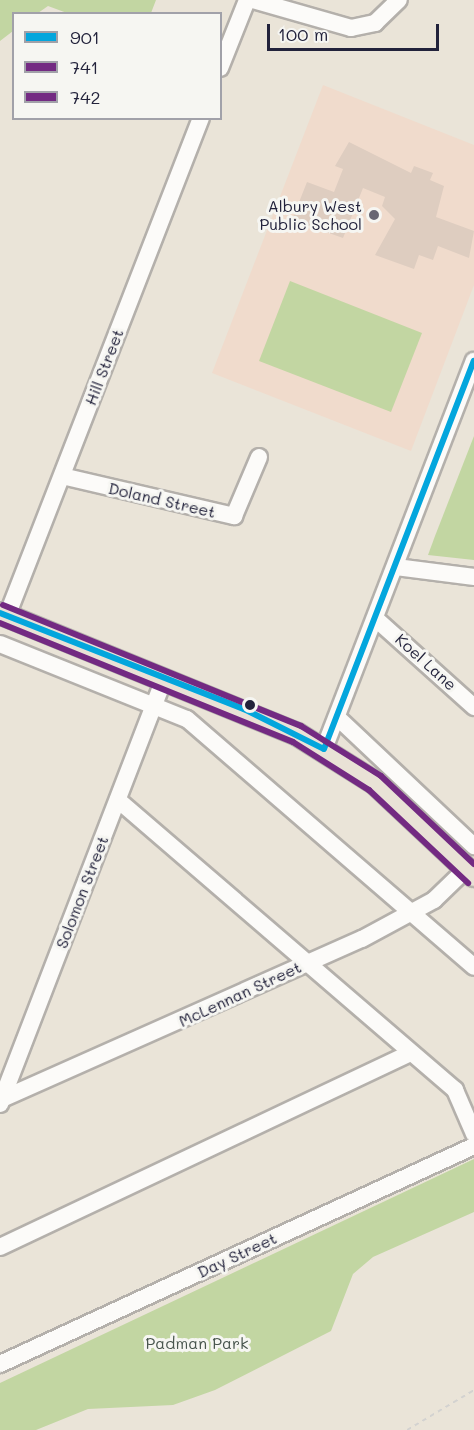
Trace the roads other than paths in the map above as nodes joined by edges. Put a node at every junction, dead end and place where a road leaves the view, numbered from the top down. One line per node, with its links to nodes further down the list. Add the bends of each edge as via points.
1 (247, 0): 4 (street)
2 (253, 0): 3 (street, via 351,28 375,23)
3 (399, 0)
4 (222, 63)
5 (200, 120): 8 (street, Hill Street)
6 (474, 361): 9 (street)
7 (259, 457): 8 (street, Doland Street, via 234,516)
8 (62, 476): 11 (street, Hill Street)
9 (396, 567): 10 (street); 12 (street)
10 (474, 577)
11 (4, 614): 14 (main road)
12 (376, 619): 16 (street, Koel Lane); 17 (street)
13 (0, 644): 15 (street)
14 (164, 678): 15 (street, Solomon Street); 18 (main road, via 263,717)
15 (154, 702): 19 (street, Solomon Street); 22 (street, via 200,728)
16 (474, 706)
17 (338, 718): 18 (street); 20 (street)
18 (324, 749): 21 (main road, via 375,783)
19 (118, 800): 23 (street); 26 (street, Solomon Street)
20 (474, 846)
21 (470, 872): 22 (street, McLennan Street)
22 (413, 912): 23 (street, McLennan Street); 24 (street)
23 (308, 963): 25 (street); 26 (street, McLennan Street)
24 (474, 966)
25 (411, 1053): 27 (street, via 455,1090); 29 (street)
26 (1, 1102)
27 (474, 1134)
28 (474, 1146): 30 (street, Day Street)
29 (0, 1247)
30 (0, 1364)

